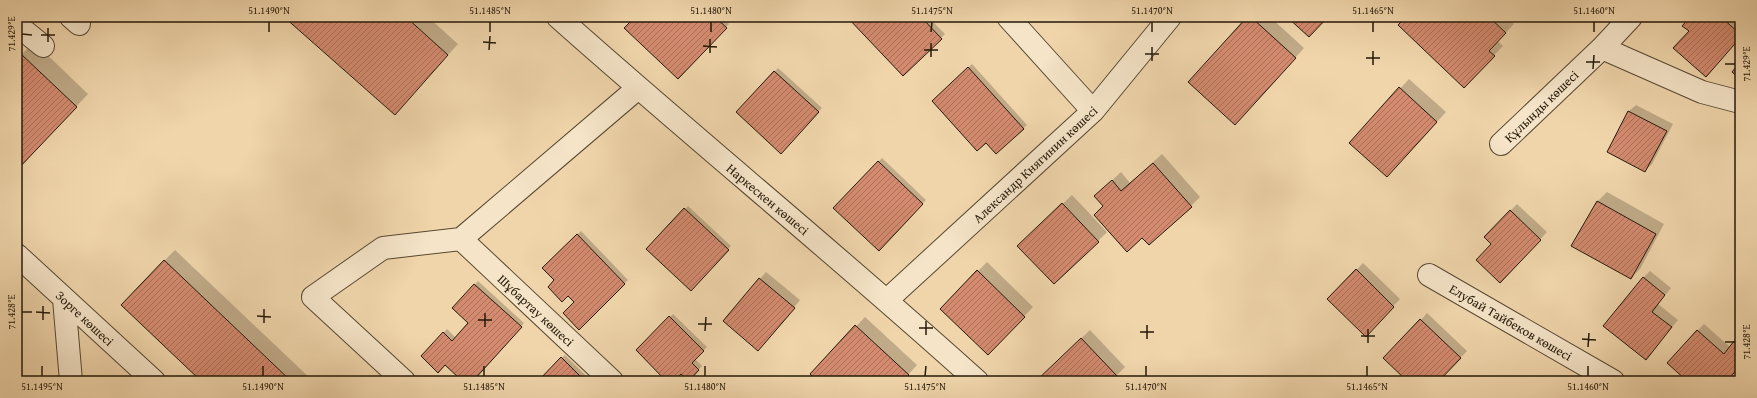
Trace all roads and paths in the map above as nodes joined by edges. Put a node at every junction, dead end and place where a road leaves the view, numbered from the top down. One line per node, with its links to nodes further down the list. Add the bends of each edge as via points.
1 (558, 17): 8 (street, Наркескен көшесі)
2 (1008, 17): 10 (street)
3 (1170, 17): 10 (street, Александр Княгинин көшесі)
4 (1631, 17): 7 (street, Құлынды көшесі)
5 (17, 25): 6 (street)
6 (43, 46)
7 (1602, 48): 9 (street, via 1702,92); 11 (street, Құлынды көшесі)
8 (638, 88): 12 (street); 16 (street, Наркескен көшесі)
9 (1740, 102)
10 (1093, 111): 16 (street, Александр Княгинин көшесі)
11 (1501, 144)
12 (461, 239): 19 (street, via 383,248 313,297); 20 (street, Шұбартау көшесі)
13 (17, 255): 15 (street, Зорге көшесі)
14 (1429, 275): 22 (street, Елубай Тайбеков көшесі)
15 (64, 298): 17 (street); 18 (street, Зорге көшесі)
16 (887, 300): 21 (street, Наркескен көшесі)
17 (71, 381)
18 (154, 381)
19 (404, 381)
20 (612, 381)
21 (977, 381)
22 (1614, 381)

